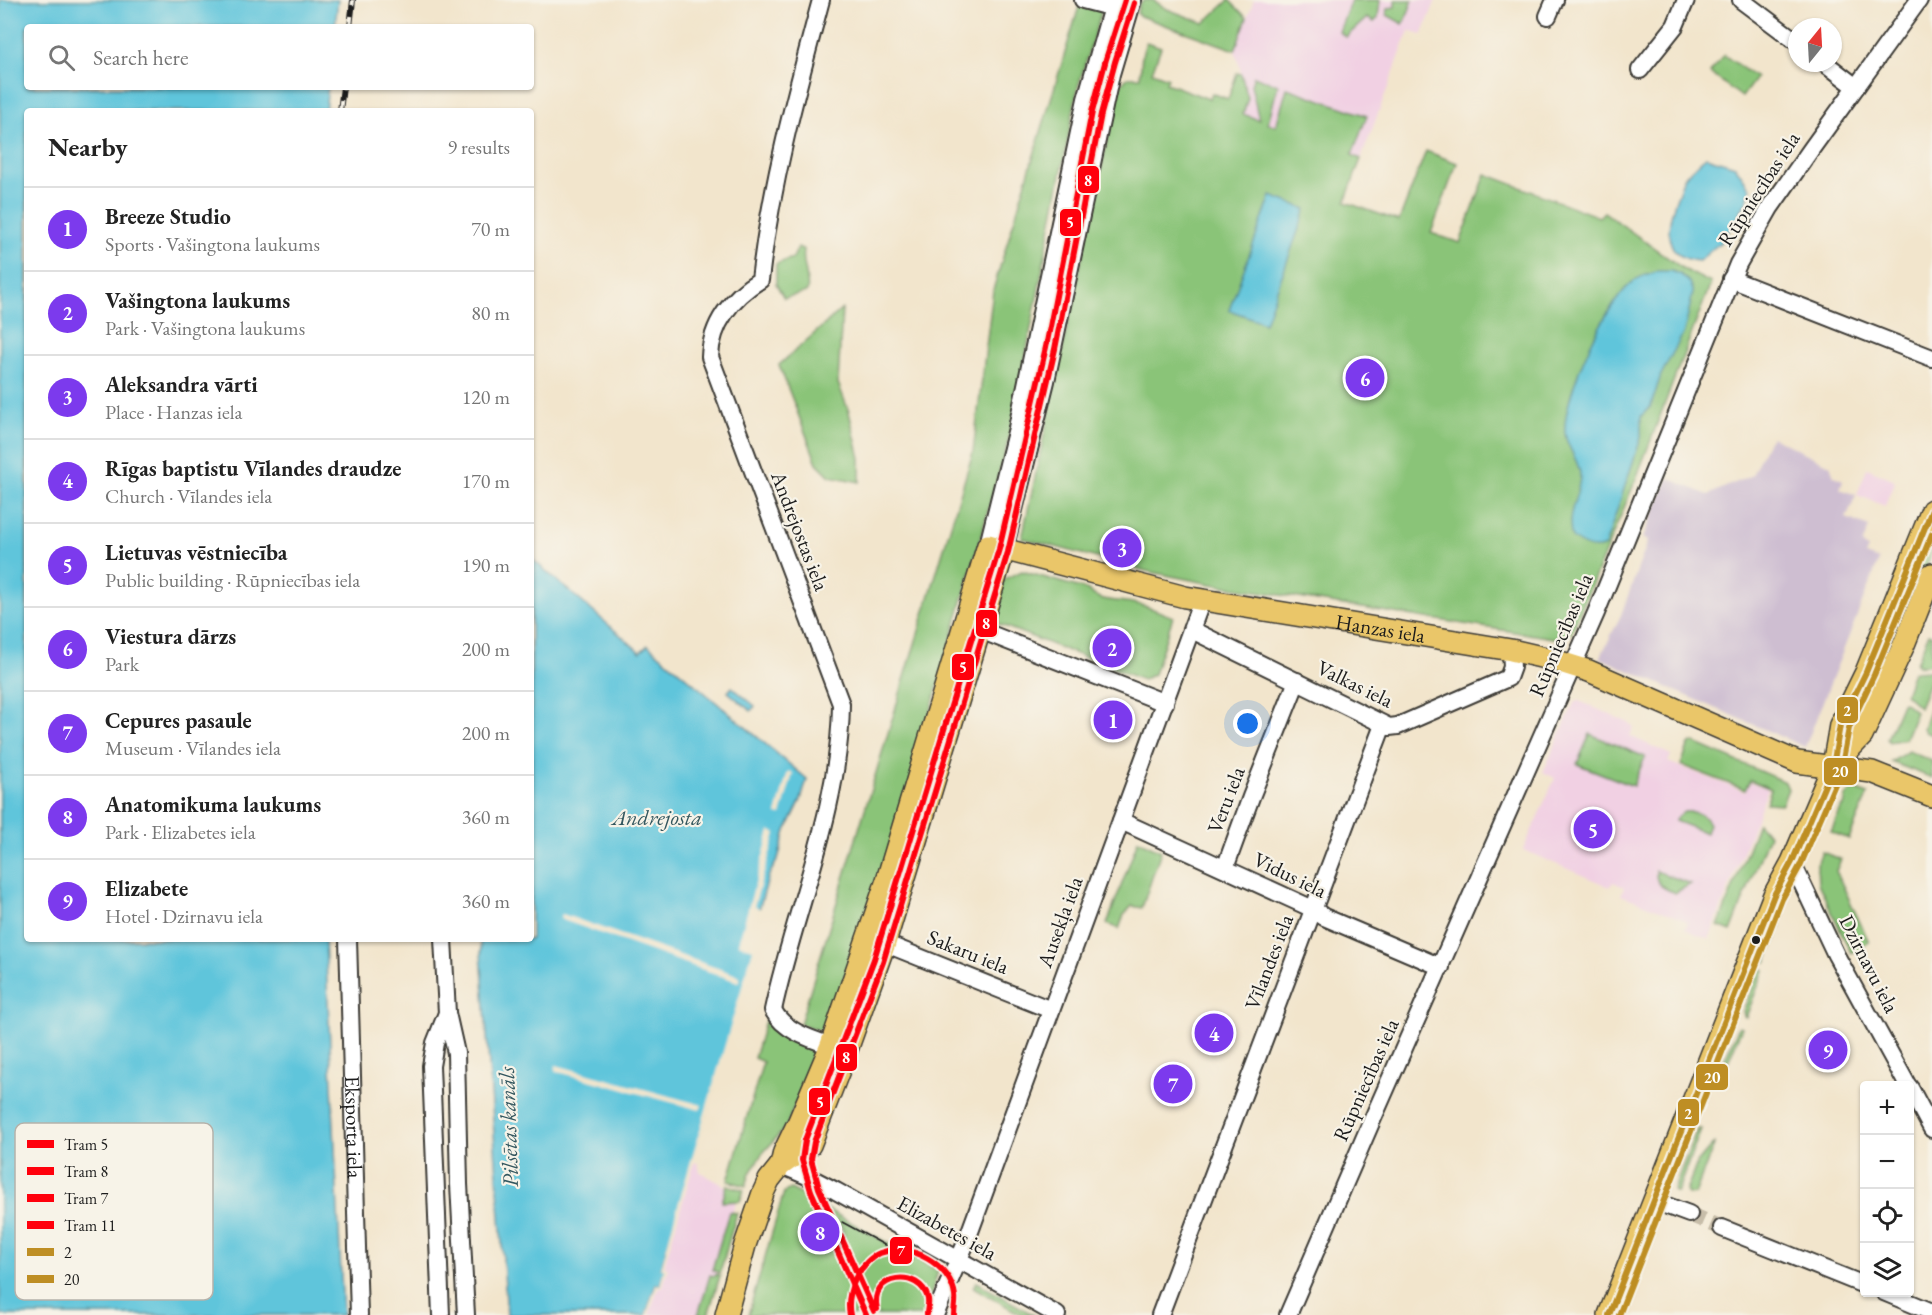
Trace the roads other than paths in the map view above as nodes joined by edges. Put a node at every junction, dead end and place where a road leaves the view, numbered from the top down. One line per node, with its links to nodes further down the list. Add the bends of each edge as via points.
1 (821, 0): 39 (street, Andrejostas iela, via 773,187 760,280 730,303 710,346 710,357 841,704 828,813 773,1010 785,1026)
2 (1083, 0): 8 (street)
3 (1133, 0): 17 (street, via 1108,85 1046,381)
4 (1555, 0): 9 (street)
5 (1686, 0): 11 (street, via 1675,26)
6 (1741, 0): 10 (street)
7 (1919, 0): 13 (street, Rūpniecības iela)
8 (1110, 3): 17 (street, via 1017,428)
9 (1548, 16)
10 (1788, 35)
11 (1640, 70)
12 (1837, 72): 13 (street)
13 (1856, 87): 14 (street, Rūpniecības iela, via 1770,208)
14 (1731, 279): 15 (street); 23 (street, Rūpniecības iela)
15 (1932, 358)
16 (1932, 510): 27 (main road, via 1866,672 1840,725)
17 (996, 548): 19 (main road, Hanzas iela); 20 (main road)
18 (1932, 574): 27 (main road, via 1862,736)
19 (1202, 600): 21 (street, Ausekļa iela); 22 (main road, Hanzas iela)
20 (972, 627): 25 (street); 33 (main road, via 887,880)
21 (1192, 630): 24 (street, Valkas iela); 25 (street, Ausekļa iela)
22 (1511, 650): 23 (main road, Hanzas iela); 26 (street, Valkas iela, via 1508,678 1398,726)
23 (1573, 665): 27 (main road, Hanzas iela, via 1797,762); 36 (street, Rūpniecības iela)
24 (1297, 681): 26 (street, Valkas iela); 31 (street, Veru iela)
25 (1165, 703): 29 (street, Ausekļa iela)
26 (1383, 725): 32 (street, Vīlandes iela)
27 (1833, 766): 28 (main road, Hanzas iela, via 1872,772); 30 (main road)
28 (1932, 796)
29 (1121, 822): 31 (street, Vidus iela); 37 (street, Ausekļa iela)
30 (1792, 862): 40 (street, Dzirnavu iela, via 1836,955); 46 (main road, via 1774,895)
31 (1225, 868): 32 (street, Vidus iela)
32 (1313, 909): 36 (street, Vidus iela); 59 (street, Vīlandes iela)
33 (876, 940): 37 (street, Sakaru iela); 39 (main road)
34 (348, 942): 53 (street, Eksporta iela)
35 (443, 942): 38 (street)
36 (1441, 967): 60 (street, Rūpniecības iela)
37 (1052, 1010): 49 (street, Ausekļa iela)
38 (447, 1013): 54 (street, via 431,1066); 55 (street, via 456,1053)
39 (839, 1048): 43 (main road); 44 (main road, via 784,1152)
40 (1906, 1081)
41 (1914, 1096): 42 (street, Dzirnavu iela)
42 (1932, 1129)
43 (810, 1145): 44 (main road); 45 (street)
44 (781, 1165): 45 (street, Elizabetes iela); 56 (main road, via 759,1203)
45 (815, 1180): 49 (street, Elizabetes iela)
46 (1654, 1201): 47 (street); 61 (main road)
47 (1689, 1214)
48 (1722, 1228): 50 (street)
49 (958, 1259): 57 (street, Ausekļa iela); 58 (street, Elizabetes iela)
50 (1860, 1283)
51 (1894, 1297): 52 (street)
52 (1932, 1312)
53 (359, 1315)
54 (441, 1315)
55 (466, 1315)
56 (726, 1315)
57 (935, 1315)
58 (1057, 1315)
59 (1160, 1315)
60 (1288, 1315)
61 (1609, 1315)

